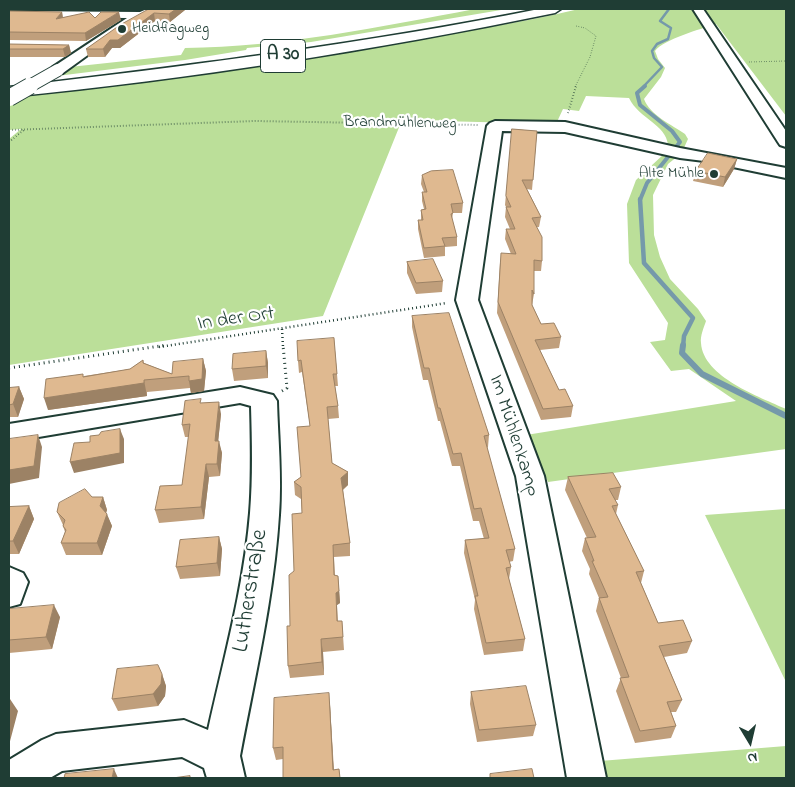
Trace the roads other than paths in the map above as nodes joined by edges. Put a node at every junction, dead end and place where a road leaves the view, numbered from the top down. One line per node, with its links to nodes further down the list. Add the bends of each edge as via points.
1 (156, 9): 5 (street)
2 (530, 9): 9 (highway, A 30, via 322,45)
3 (555, 9): 10 (highway, A 30, via 327,50)
4 (698, 9): 12 (street)
5 (136, 13): 6 (street); 8 (street)
6 (9, 14)
7 (72, 47): 8 (street)
8 (90, 47): 11 (street, bridge)
9 (9, 86)
10 (9, 92)
11 (9, 98)
12 (786, 142)
13 (786, 173): 19 (street, Im Mühlenkamp, via 672,152 588,131 561,127 495,126 467,300 530,476)
14 (9, 433): 17 (street, Lutherstraße, via 240,395 264,400 263,529)
15 (9, 580): 16 (street, via 12,582)
16 (9, 594)
17 (224, 767): 18 (street, via 184,738 56,754)
18 (15, 778)
19 (587, 778)

